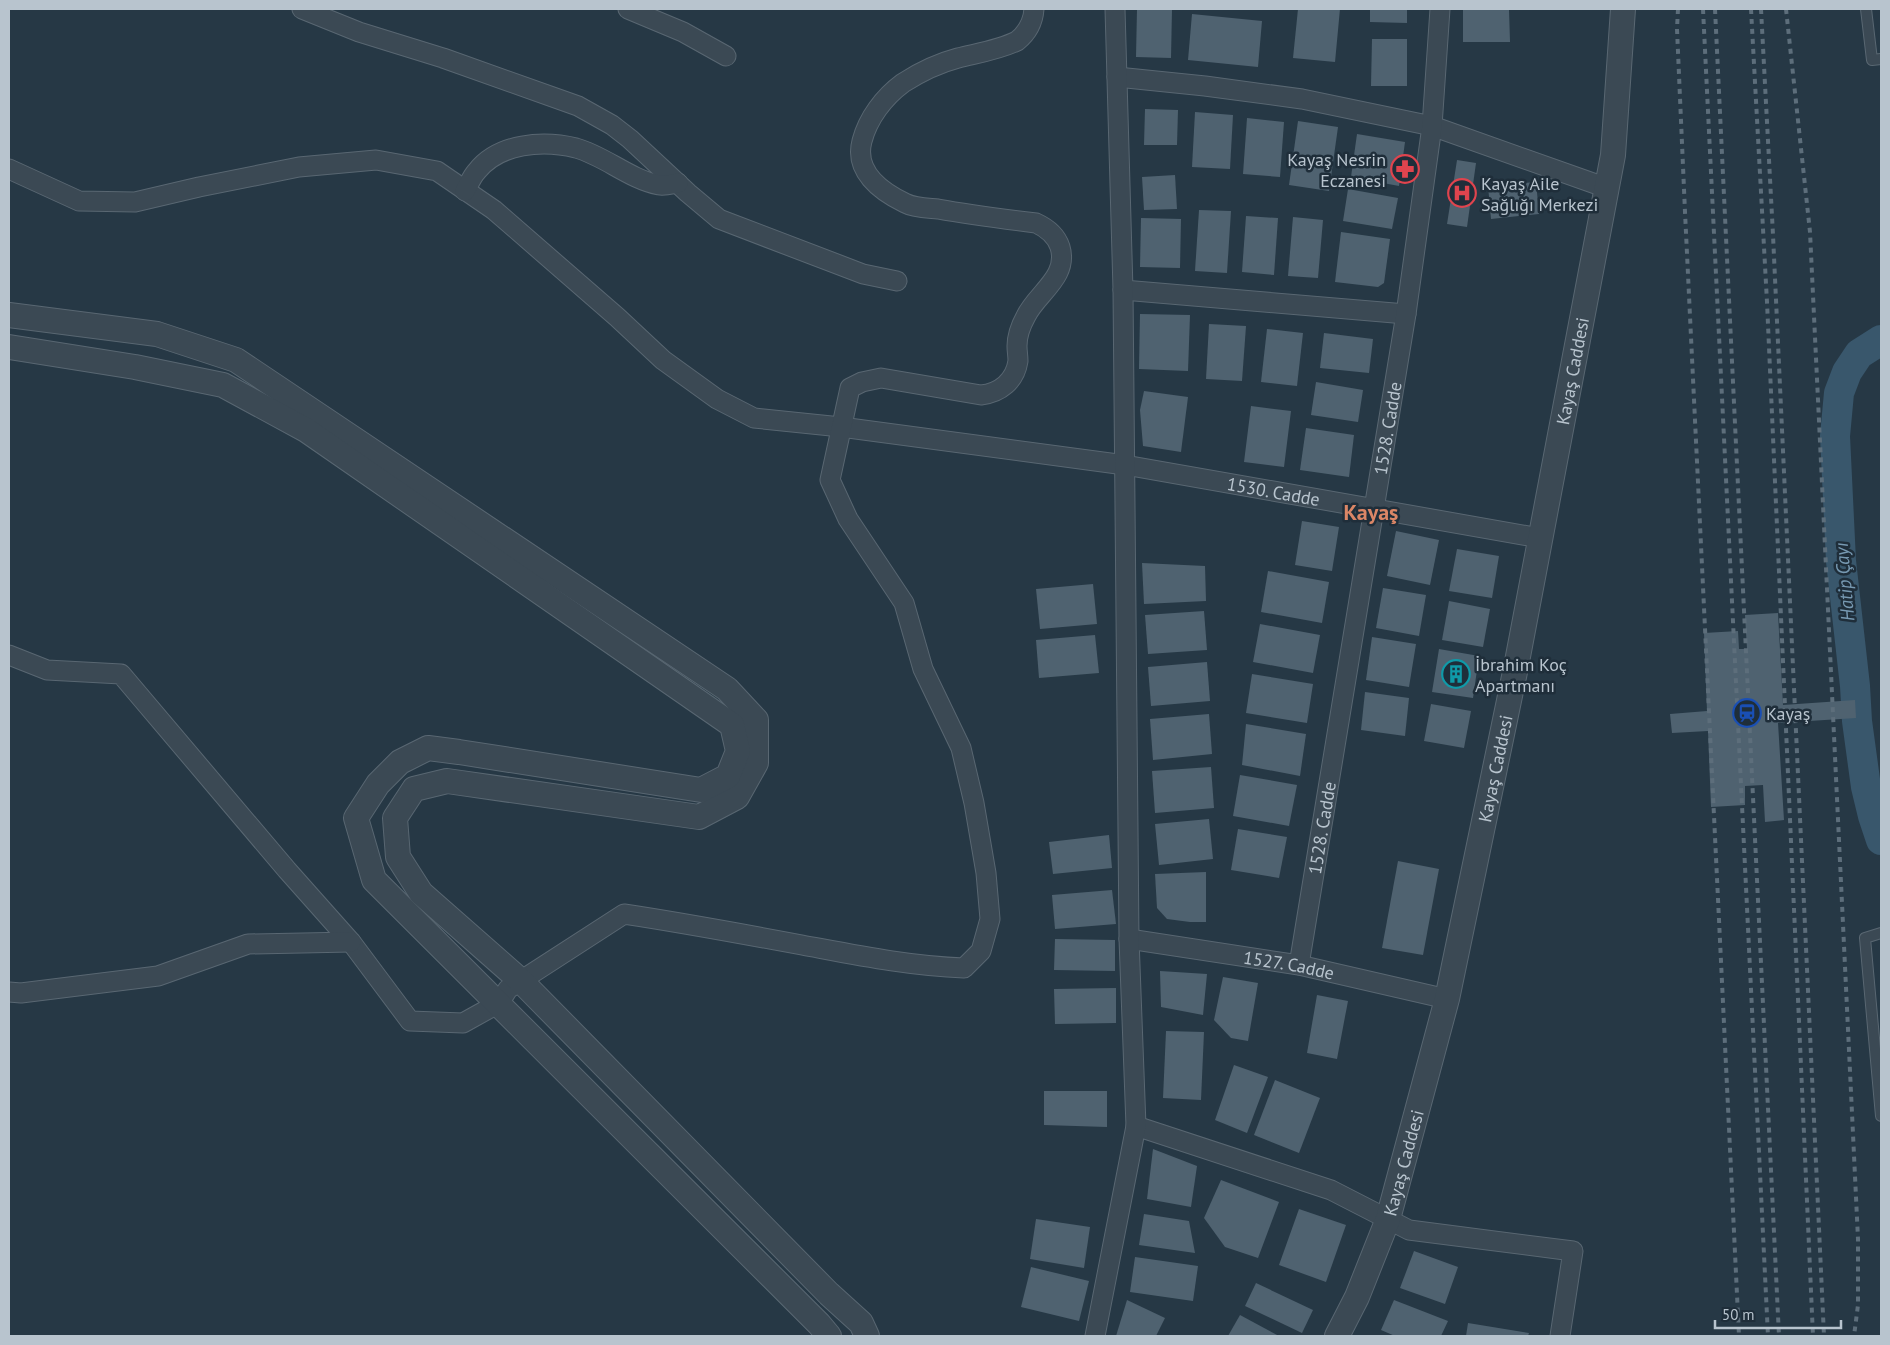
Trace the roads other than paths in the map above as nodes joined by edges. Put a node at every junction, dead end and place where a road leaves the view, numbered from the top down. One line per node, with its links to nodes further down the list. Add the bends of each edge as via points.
1 (302, 9): 13 (street, via 359,32 578,106 612,125)
2 (628, 9): 8 (street, via 683,32)
3 (1034, 9): 21 (street, via 1031,24 1017,42 943,63 898,88 875,112 861,147 862,165 869,177 906,204 1036,223 1054,235 1062,255 1060,270 1022,325 1016,370 1003,387 981,395 881,378 862,382 850,388)
4 (1114, 9): 10 (street)
5 (1440, 9): 11 (street, 1528. Cadde)
6 (1623, 9): 14 (street, Kayaş Caddesi, via 1613,155)
7 (1866, 9): 9 (lane, via 1872,60)
8 (726, 56)
9 (1881, 59)
10 (1117, 77): 11 (street, via 1302,99); 17 (street)
11 (1432, 126): 14 (street); 18 (street, 1528. Cadde)
12 (9, 169): 15 (street, 1530. Cadde, via 79,201 135,202 299,167 376,160 437,171)
13 (678, 183): 15 (street, via 661,185 576,148 538,144 510,148 497,154 476,171); 16 (street, via 708,212 731,225 863,274)
14 (1607, 188): 24 (street, Kayaş Caddesi)
15 (465, 191): 21 (street, 1530. Cadde, via 494,210 663,360 717,399 754,418)
16 (897, 282)
17 (1123, 290): 18 (street); 22 (street)
18 (1406, 314): 23 (street, 1528. Cadde)
19 (9, 315): 30 (street, via 157,334 236,360 727,689 756,720 756,763 737,797 699,818 447,781 414,789 395,818 398,857 421,893)
20 (9, 347): 33 (street, via 224,385 306,430 732,725 738,751 728,776 702,790 428,748 400,762 378,784 356,818 374,880)
21 (840, 427): 22 (street, 1530. Cadde); 30 (street, via 830,480 848,519 904,604 923,669 961,748 986,873 990,919 981,951 964,968 932,967 624,914)
22 (1125, 465): 23 (street, 1530. Cadde); 27 (street)
23 (1373, 508): 24 (street, 1530. Cadde); 29 (street, 1528. Cadde)
24 (1540, 538): 32 (street, Kayaş Caddesi)
25 (9, 654): 28 (street, via 47,670 121,674)
26 (1881, 933): 34 (lane, via 1864,938)
27 (1129, 939): 29 (street, 1527. Cadde); 35 (street)
28 (352, 942): 31 (street, via 248,944 158,976); 33 (street, via 410,1021 463,1023)
29 (1299, 965): 32 (street, 1527. Cadde)
30 (521, 981): 33 (street, via 508,989); 38 (street, via 828,1294 861,1323)
31 (9, 992)
32 (1447, 999): 36 (street, Kayaş Caddesi)
33 (499, 1003): 37 (street)
34 (1881, 1116)
35 (1136, 1126): 36 (street, via 1331,1190); 39 (street)
36 (1388, 1219): 40 (street, Kayaş Caddesi); 41 (street, via 1410,1230 1573,1251)
37 (829, 1336)
38 (867, 1336)
39 (1095, 1336)
40 (1337, 1336)
41 (1560, 1336)

